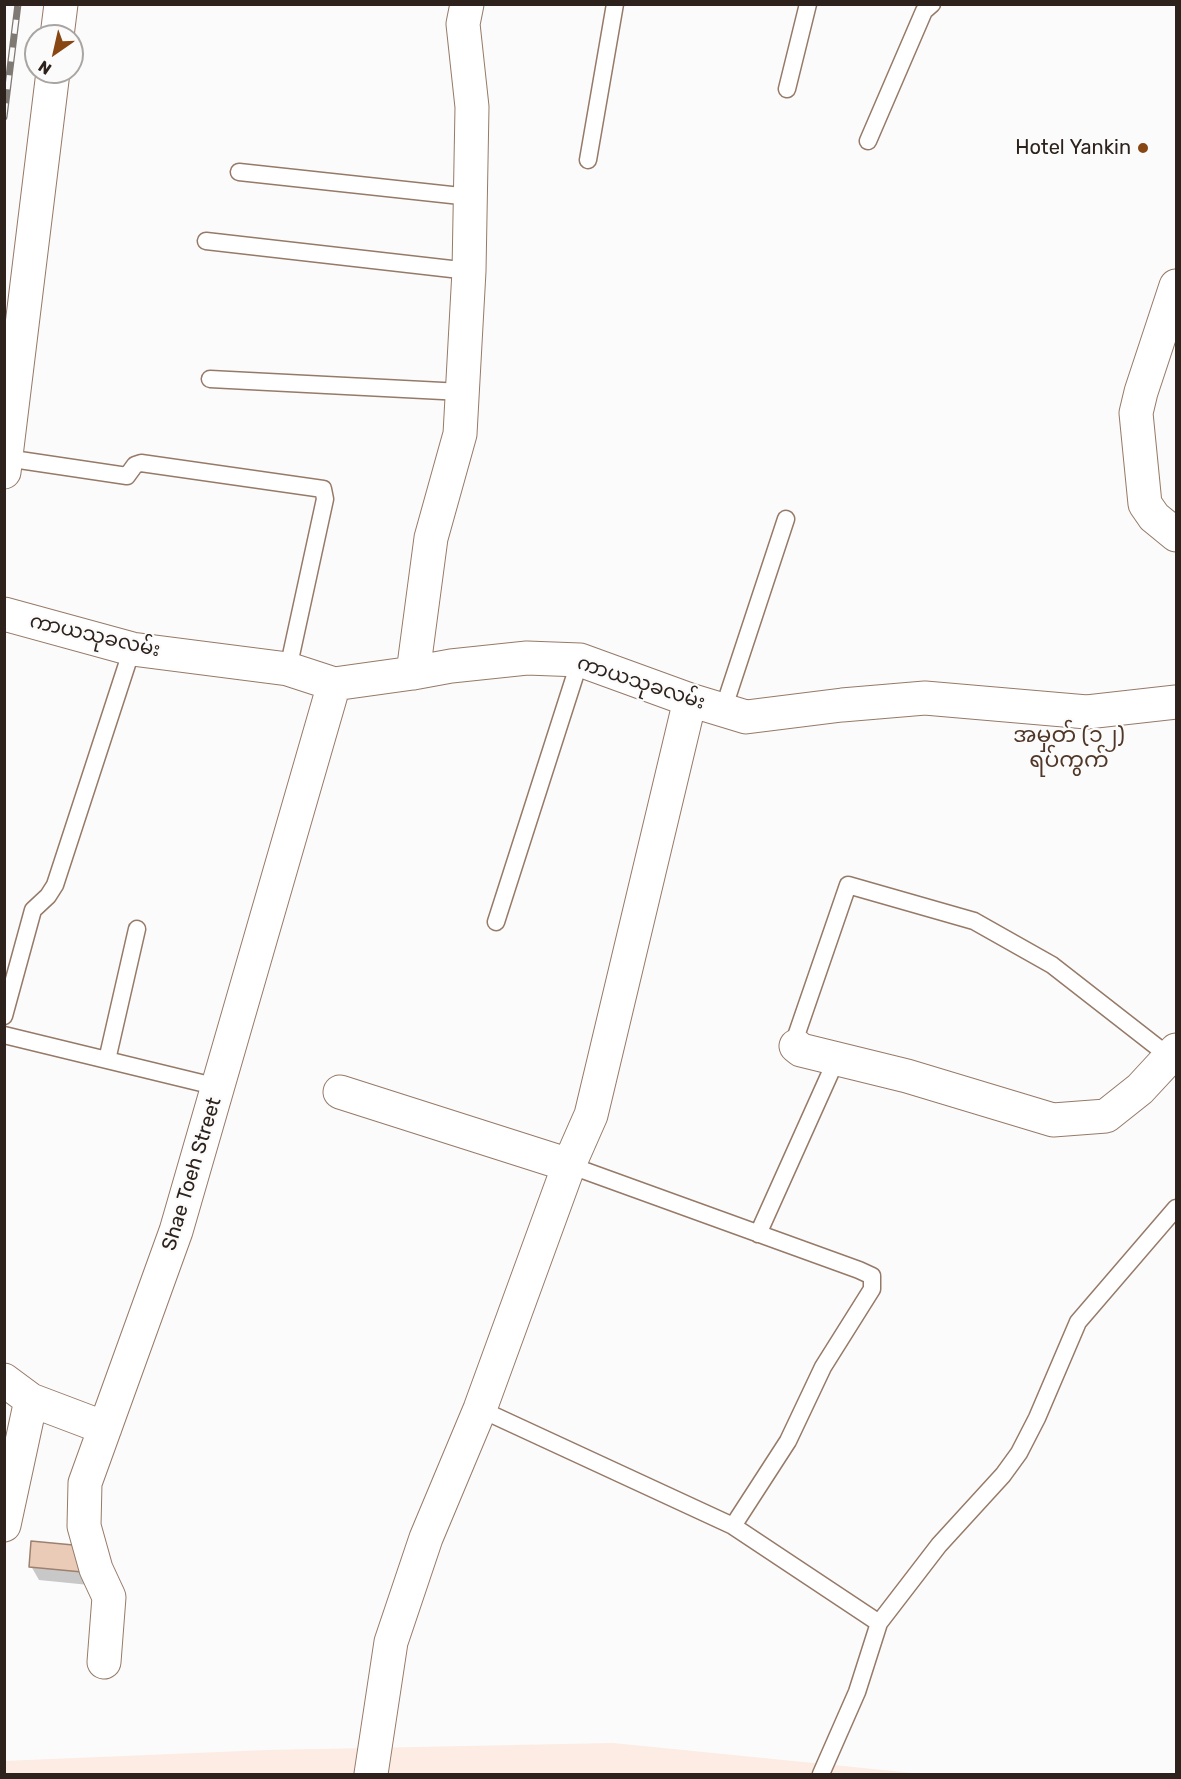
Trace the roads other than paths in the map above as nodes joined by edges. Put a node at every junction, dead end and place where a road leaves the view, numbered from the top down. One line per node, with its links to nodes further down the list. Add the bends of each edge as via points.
1 (61, 4): 6 (street)
2 (467, 4): 12 (street, via 463,24 472,107)
3 (615, 4): 10 (lane)
4 (808, 4): 8 (lane)
5 (932, 4): 9 (lane, via 924,11)
6 (58, 24)
7 (52, 84): 18 (street)
8 (787, 89)
9 (868, 141)
10 (588, 160)
11 (239, 171): 12 (lane)
12 (470, 197): 14 (street)
13 (206, 241): 14 (lane)
14 (469, 270): 17 (street)
15 (1176, 286): 20 (street, via 1136,413 1145,504)
16 (210, 379): 17 (lane)
17 (462, 392): 25 (street, via 460,434 431,538)
18 (5, 465): 24 (lane, via 127,476 141,463 323,489 325,499)
19 (786, 519): 29 (lane)
20 (1176, 535)
21 (4, 614): 22 (street, ကာယသုခလမ်း)
22 (132, 649): 24 (street, ကာယသုခလမ်း); 32 (lane, via 55,885 33,910)
23 (580, 660): 25 (street, ကာယသုခလမ်း, via 527,658); 27 (street, ကာယသုခလမ်း); 30 (lane)
24 (288, 669): 26 (street, ကာယသုခလမ်း)
25 (413, 673): 26 (street, ကာယသုခလမ်း)
26 (334, 684): 38 (street, Shae Toeh Street)
27 (690, 700): 29 (street, ကာယသုခလမ်း); 40 (street, via 591,1115)
28 (1176, 702): 29 (street, ကာယသုခလမ်း, via 1087,712 925,698 746,717)
29 (723, 710)
30 (496, 922)
31 (137, 929): 37 (lane)
32 (4, 1016)
33 (4, 1035): 37 (lane)
34 (796, 1046): 35 (lane, via 795,1039 848,885 974,921 1052,965); 36 (street)
35 (1173, 1053): 36 (street, via 1140,1089 1106,1116 1053,1120)
36 (837, 1059): 42 (lane)
37 (107, 1060): 38 (lane)
38 (218, 1087): 46 (street, Shae Toeh Street, via 176,1231)
39 (340, 1092): 40 (street)
40 (569, 1165): 42 (lane); 45 (street)
41 (1176, 1208): 49 (lane, via 1078,1322 1019,1453 939,1545)
42 (758, 1234): 48 (lane, via 860,1270 872,1276 872,1289 823,1367 788,1441)
43 (4, 1380): 44 (street)
44 (31, 1400): 46 (street); 47 (street)
45 (480, 1409): 48 (lane); 51 (street, via 426,1538 391,1642)
46 (105, 1428): 50 (street, Shae Toeh Street, via 85,1483 84,1526 109,1597)
47 (4, 1525)
48 (734, 1526): 49 (lane)
49 (879, 1623): 52 (lane, via 857,1692)
50 (104, 1662)
51 (371, 1774)
52 (821, 1774)

